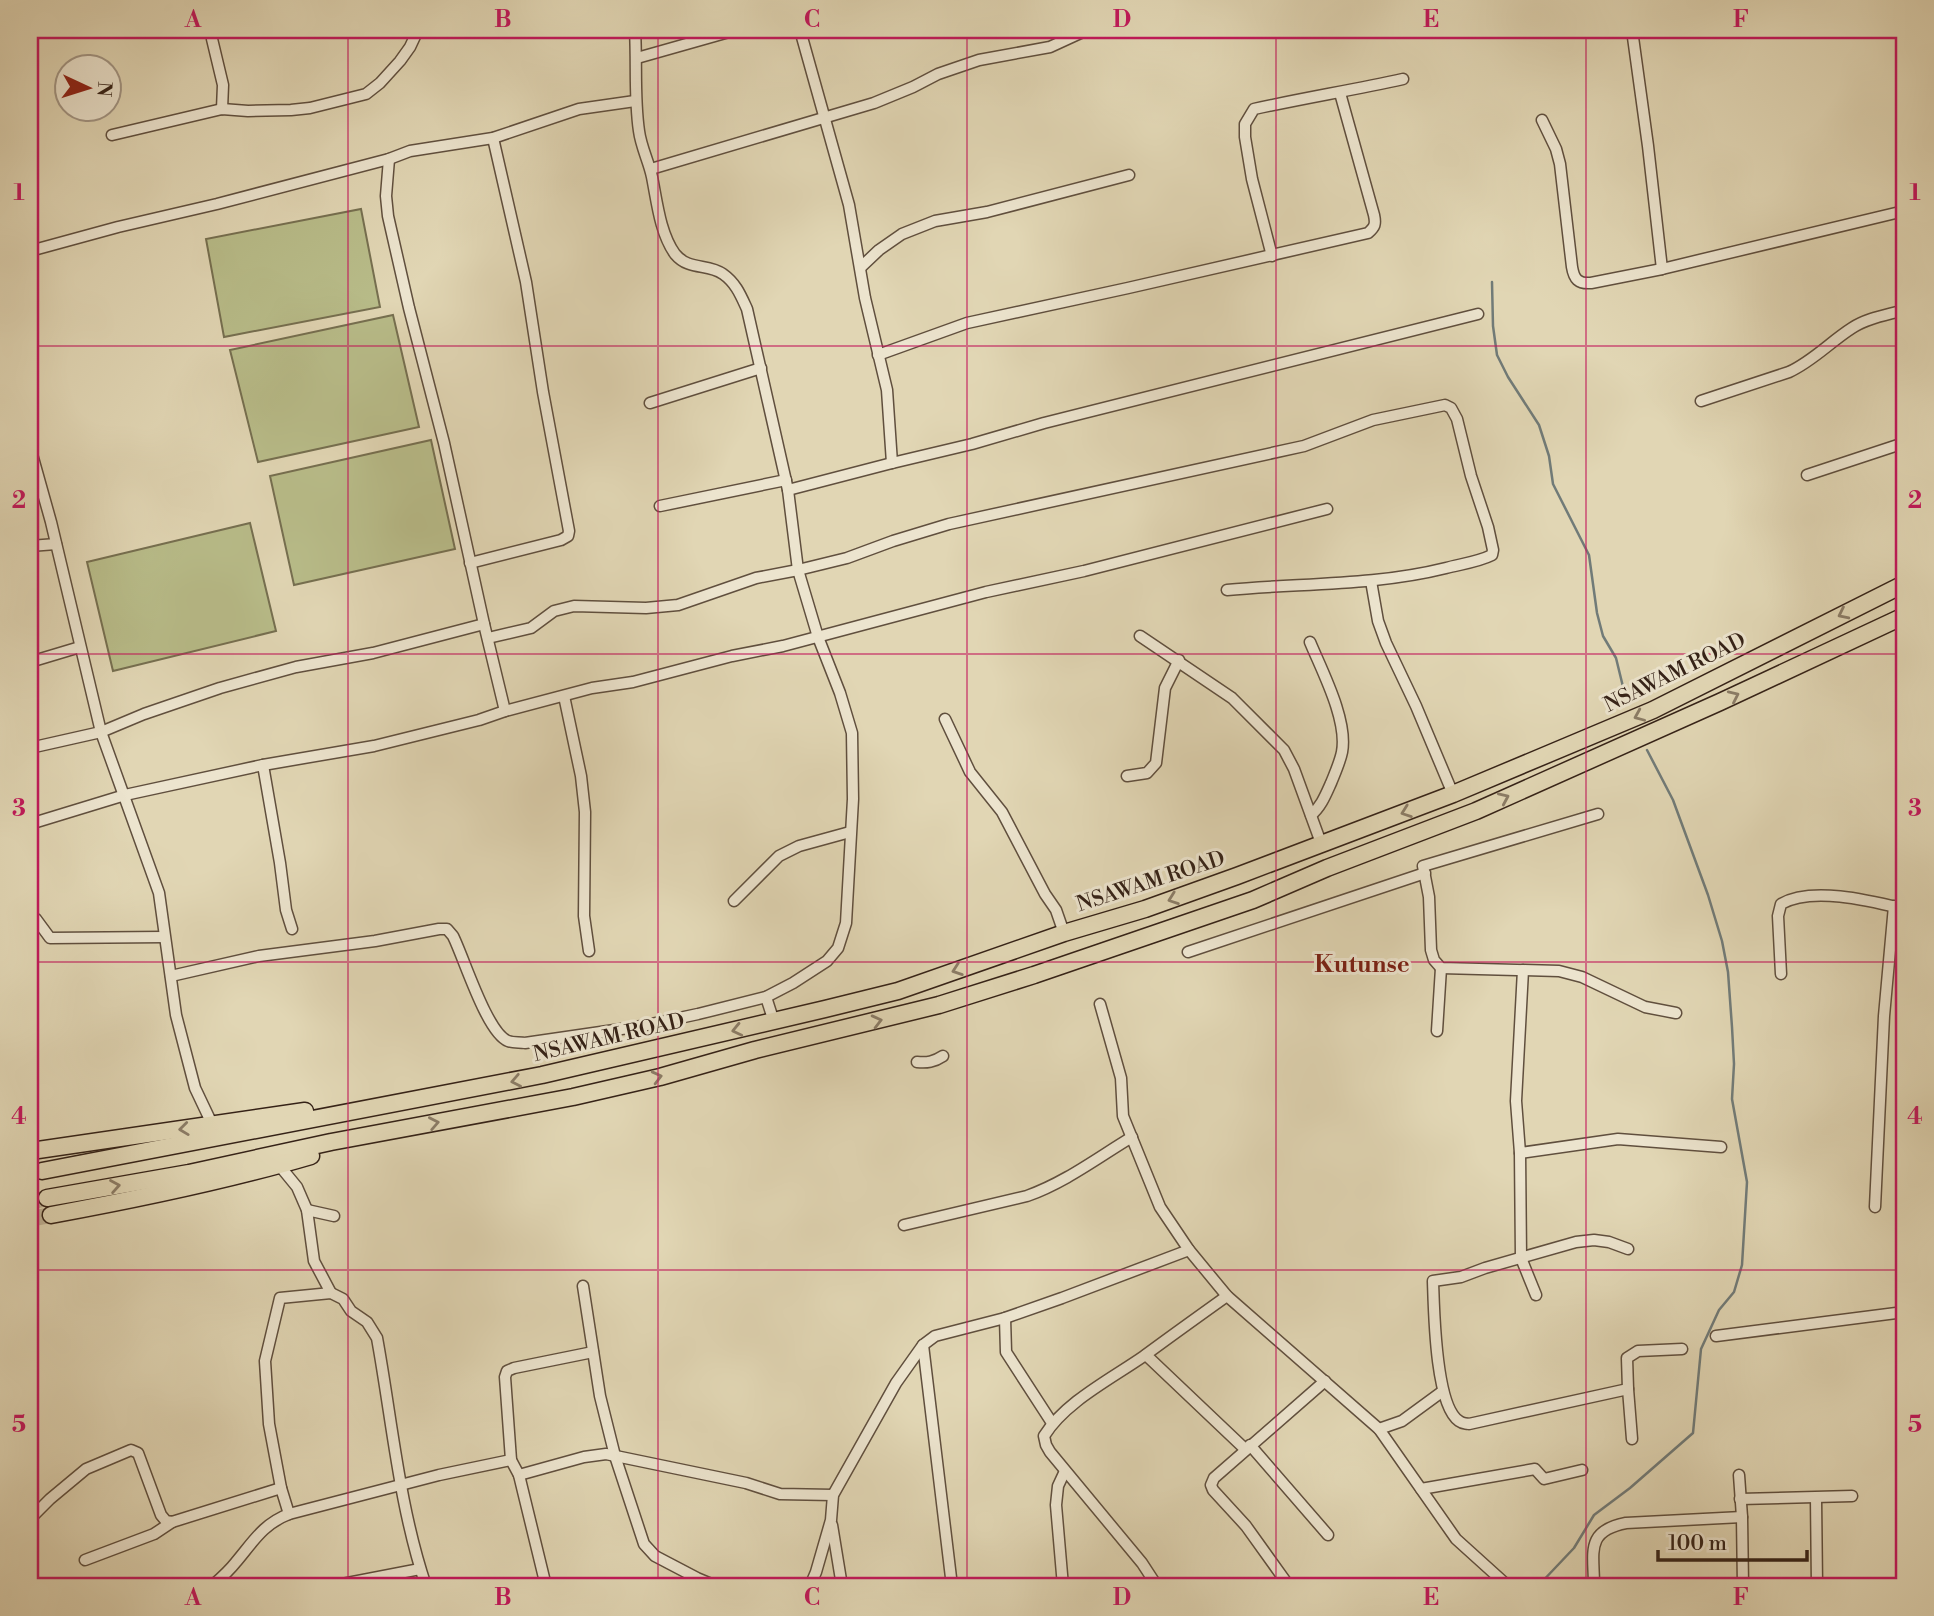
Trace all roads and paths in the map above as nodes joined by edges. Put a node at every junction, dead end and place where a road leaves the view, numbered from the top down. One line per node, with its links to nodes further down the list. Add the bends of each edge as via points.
1 (212, 30): 12 (street, via 223,85)
2 (418, 30): 12 (street, via 400,61 366,94 291,110)
3 (635, 30): 8 (street)
4 (736, 30): 8 (street)
5 (800, 30): 13 (street)
6 (1087, 30): 13 (street, via 1050,47 978,60 874,103)
7 (1632, 30): 24 (street)
8 (637, 58): 11 (street)
9 (1403, 79): 10 (street)
10 (1340, 93): 22 (street, via 1254,108 1248,116 1248,157); 22 (street, via 1374,215 1373,229)
11 (635, 101): 16 (street, via 579,109); 18 (street, via 639,136)
12 (222, 109): 15 (street)
13 (825, 117): 18 (street); 23 (street)
14 (1542, 120): 24 (street, via 1563,176 1577,281 1591,283)
15 (112, 135)
16 (493, 138): 17 (street, via 410,151); 40 (street, via 526,282 569,531 561,540)
17 (389, 159): 21 (street); 40 (street, via 388,216)
18 (651, 169): 28 (street, via 661,224 675,253 688,265 722,273 737,288 747,309)
19 (1129, 175): 23 (street, via 935,221 902,234)
20 (1904, 211): 24 (street)
21 (30, 251)
22 (1272, 256): 27 (street, via 967,323)
23 (860, 267): 27 (street)
24 (1662, 269)
25 (1904, 310): 29 (street, via 1855,326 1795,369)
26 (1478, 314): 33 (street)
27 (878, 355): 33 (street, via 887,390)
28 (761, 368): 30 (street); 35 (street)
29 (1701, 401)
30 (650, 403)
31 (1904, 443): 34 (street)
32 (30, 447): 38 (street)
33 (892, 463): 35 (street)
34 (1807, 475)
35 (787, 485): 36 (street); 41 (street)
36 (660, 506)
37 (1328, 509): 48 (street)
38 (56, 544): 39 (street); 51 (street)
39 (30, 546)
40 (470, 563): 46 (street)
41 (798, 570): 42 (street, via 949,524 1304,446 1373,420 1445,405 1451,408 1462,434 1493,552 1430,572); 48 (street); 49 (street, via 756,578 678,605 574,606 554,611 531,628)
42 (1371, 581): 44 (street); 61 (street, via 1386,643)
43 (1904, 584): 61 (highway, NSAWAM ROAD, one-way to 61, via 1653,710)
44 (1227, 590)
45 (1904, 616): 63 (highway, NSAWAM ROAD, one-way to 45)
46 (484, 624): 49 (street); 57 (street, via 220,688)
47 (1140, 636): 52 (street)
48 (818, 637): 54 (street); 67 (street, via 852,733)
49 (488, 638): 55 (street)
50 (1310, 642): 65 (street, via 1331,689 1343,745 1322,801)
51 (80, 647): 53 (street); 57 (street)
52 (1179, 660): 60 (street, via 1165,688 1156,763 1147,773); 65 (street, via 1232,698 1284,750)
53 (30, 662)
54 (564, 696): 55 (street); 76 (street, via 585,812 584,905)
55 (505, 711): 59 (street, via 374,746)
56 (945, 719): 74 (street, via 970,772 1002,812)
57 (101, 732): 58 (street); 62 (street)
58 (30, 748)
59 (263, 765): 62 (street); 73 (street)
60 (1127, 776)
61 (1460, 791): 63 (highway); 68 (highway, NSAWAM ROAD, one-way to 68)
62 (125, 795): 66 (street); 75 (street, via 159,893)
63 (1476, 811): 91 (highway, NSAWAM ROAD, one-way to 63, via 586,1094 939,1005 1253,900)
64 (1598, 814): 69 (street, via 1423,866)
65 (1311, 815): 68 (street)
66 (30, 824)
67 (850, 832): 70 (street, via 779,856); 82 (street, via 846,923 838,948 827,961)
68 (1321, 843): 74 (highway, NSAWAM ROAD, one-way to 74, via 1145,909)
69 (1425, 873): 77 (street); 78 (street, via 1430,947)
70 (734, 901)
71 (1899, 907): 80 (street, via 1839,896 1788,900 1781,904 1778,916); 99 (street, via 1884,1016)
72 (30, 916): 75 (street, via 50,938)
73 (292, 929)
74 (1064, 933): 85 (highway, NSAWAM ROAD, one-way to 85, via 898,991)
75 (164, 937): 81 (street)
76 (589, 951)
77 (1188, 952)
78 (1441, 968): 79 (street); 86 (street)
79 (1523, 970): 84 (street, via 1575,974 1645,1007); 95 (street, via 1516,1101)
80 (1781, 974)
81 (171, 976): 82 (street, via 259,956 447,929 497,1033 509,1042 548,1041 642,1026); 90 (street, via 195,1088)
82 (766, 997): 85 (street)
83 (1100, 1004): 92 (street, via 1121,1077 1123,1116)
84 (1676, 1013)
85 (774, 1021): 89 (highway, NSAWAM ROAD, one-way to 89)
86 (1437, 1031)
87 (943, 1056): 88 (street)
88 (917, 1062)
89 (374, 1109): 90 (highway, NSAWAM ROAD, via 319,1109); 97 (highway, NSAWAM ROAD)
90 (213, 1126): 94 (highway, NSAWAM ROAD, one-way to 94)
91 (408, 1128): 96 (highway, NSAWAM ROAD); 98 (highway, NSAWAM ROAD, one-way to 91)
92 (1132, 1137): 103 (street, via 1084,1169 1027,1196); 105 (street, via 1160,1207)
93 (1721, 1147): 95 (street, via 1618,1139)
94 (38, 1150)
95 (1520, 1153): 106 (street)
96 (279, 1166): 100 (street, via 297,1187); 101 (highway, NSAWAM ROAD)
97 (41, 1171)
98 (47, 1198)
99 (1875, 1207)
100 (307, 1210): 102 (street); 108 (street, via 314,1261)
101 (51, 1215)
102 (334, 1216)
103 (904, 1225)
104 (1628, 1249): 106 (street, via 1594,1240)
105 (1189, 1250): 110 (street); 112 (street)
106 (1521, 1258): 109 (street); 120 (street, via 1433,1281)
107 (583, 1286): 116 (street)
108 (331, 1293): 131 (street, via 367,1322 377,1338); 132 (street, via 280,1298 265,1361)
109 (1536, 1295)
110 (1227, 1296): 117 (street); 118 (street)
111 (1904, 1312): 113 (street)
112 (1005, 1318): 114 (street, via 935,1336); 121 (street, via 1006,1352)
113 (1716, 1336)
114 (923, 1345): 134 (street, via 896,1382); 153 (street)
115 (1682, 1349): 119 (street, via 1631,1354)
116 (593, 1352): 125 (street); 126 (street, via 507,1371)
117 (1146, 1354): 121 (street); 124 (street)
118 (1325, 1381): 122 (street); 124 (street)
119 (1628, 1389): 120 (street, via 1469,1424 1455,1418); 123 (street)
120 (1443, 1391): 122 (street, via 1402,1422)
121 (1052, 1423): 128 (street, via 1044,1441)
122 (1379, 1429): 133 (street)
123 (1632, 1439)
124 (1248, 1447): 143 (street); 156 (street, via 1211,1485)
125 (615, 1456): 129 (street, via 595,1454); 134 (street, via 780,1494); 150 (street, via 644,1544 655,1556)
126 (511, 1460): 129 (street); 131 (street)
127 (1582, 1470): 133 (street, via 1544,1479 1535,1469)
128 (1065, 1471): 154 (street, via 1056,1505); 155 (street)
129 (519, 1475): 149 (street)
130 (1739, 1475): 137 (street)
131 (401, 1485): 138 (street); 145 (street)
132 (281, 1488): 138 (street); 142 (street)
133 (1421, 1489): 157 (street, via 1456,1539)
134 (833, 1495): 141 (street)
135 (1852, 1496): 136 (street)
136 (1816, 1498): 137 (street); 160 (street)
137 (1740, 1499): 139 (street)
138 (289, 1514): 146 (street, via 264,1528)
139 (1742, 1517): 158 (street, via 1609,1527 1594,1546); 159 (street)
140 (30, 1519): 142 (street, via 86,1469 131,1450 138,1453 161,1515)
141 (831, 1520): 151 (street); 152 (street)
142 (172, 1522): 144 (street, via 154,1534)
143 (1328, 1535)
144 (85, 1560)
145 (420, 1569): 147 (street); 148 (street)
146 (212, 1586)
147 (332, 1586)
148 (426, 1586)
149 (546, 1586)
150 (716, 1586)
151 (810, 1586)
152 (842, 1586)
153 (952, 1586)
154 (1063, 1586)
155 (1157, 1586)
156 (1289, 1586)
157 (1508, 1586)
158 (1594, 1586)
159 (1743, 1586)
160 (1817, 1586)

